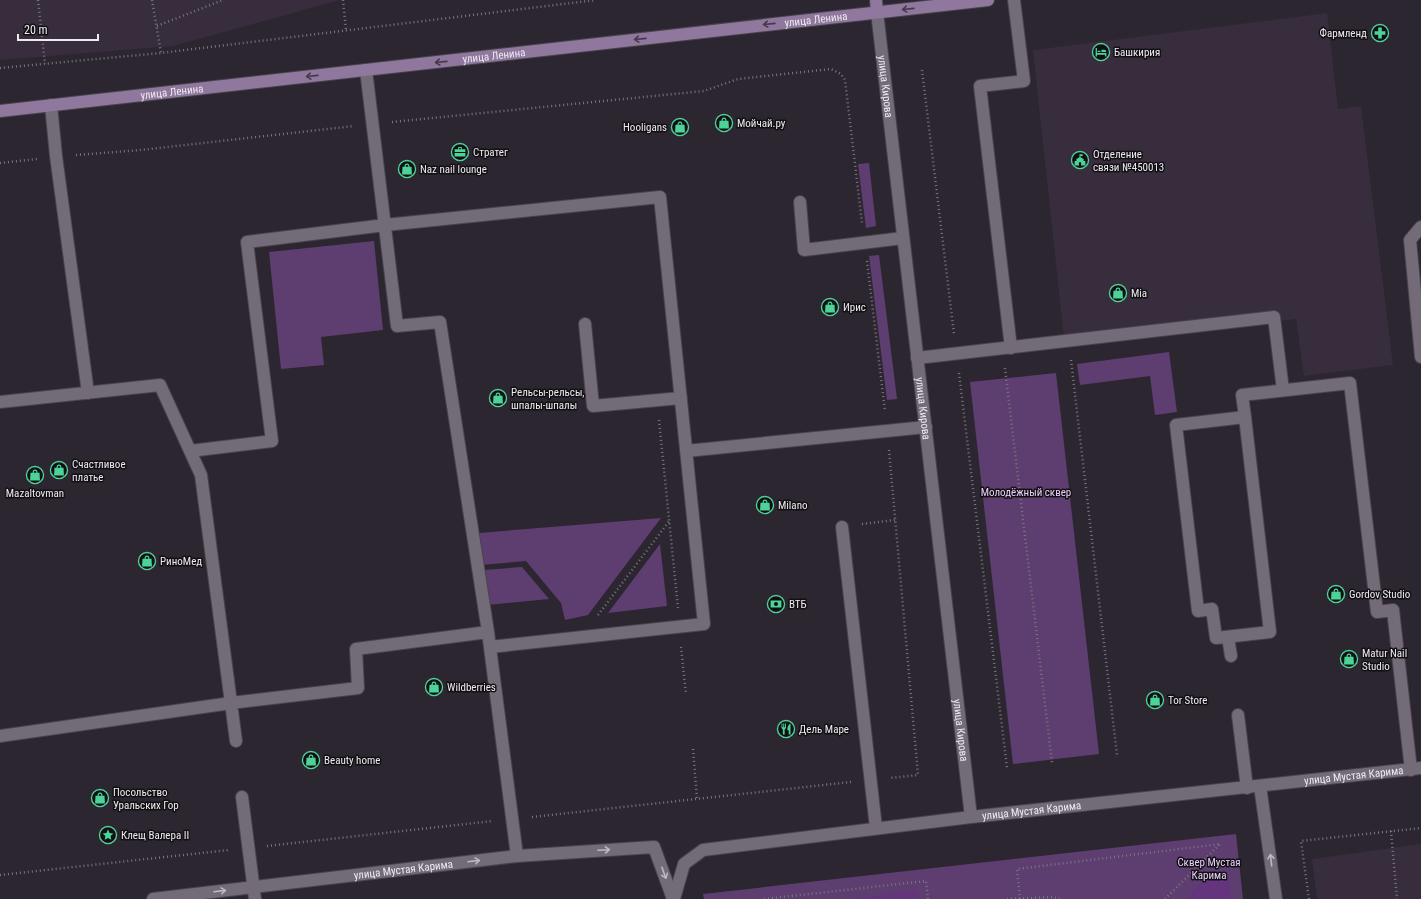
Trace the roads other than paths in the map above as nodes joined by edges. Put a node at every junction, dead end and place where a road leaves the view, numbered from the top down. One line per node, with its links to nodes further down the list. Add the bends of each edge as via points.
1 (876, 0): 4 (main road, улица Кирова)
2 (988, 0): 4 (main road, улица Ленина, one-way to 4)
3 (1014, 0): 13 (street, via 1024,81 980,86)
4 (877, 12): 5 (main road, улица Ленина, one-way to 5); 11 (street, улица Кирова)
5 (366, 70): 6 (main road, улица Ленина, one-way to 6); 9 (street)
6 (50, 106): 7 (main road, улица Ленина); 17 (street)
7 (0, 111)
8 (800, 202): 11 (street, via 804,250)
9 (385, 225): 18 (street, via 660,197); 22 (street, via 247,242 272,441); 25 (street, via 397,326 440,322)
10 (1421, 227): 14 (street, via 1410,240)
11 (903, 238): 15 (street, улица Кирова)
12 (586, 324): 18 (street, via 593,406)
13 (1007, 348): 15 (street); 16 (street, via 1274,317)
14 (1421, 357)
15 (918, 358): 21 (street, улица Кирова)
16 (1283, 390): 20 (street, via 1242,395); 33 (street, via 1350,383 1377,612 1393,610)
17 (88, 393): 19 (street); 22 (street, via 160,385)
18 (681, 398): 23 (street)
19 (0, 402)
20 (1245, 417): 26 (street, via 1270,632); 26 (street, via 1176,425 1198,611 1212,610 1216,638)
21 (926, 427): 23 (street); 37 (street, улица Кирова)
22 (190, 451): 29 (street, via 201,475)
23 (686, 451): 27 (street, via 704,624)
24 (842, 527): 38 (street)
25 (488, 632): 27 (street); 29 (street, via 356,649 358,688)
26 (1228, 637): 28 (street)
27 (490, 647): 39 (street)
28 (1231, 656)
29 (231, 703): 31 (street); 32 (street)
30 (1238, 715): 35 (street)
31 (0, 736)
32 (236, 741)
33 (1416, 769): 34 (street, улица Мустая Карима)
34 (1260, 786): 35 (street, улица Мустая Карима); 44 (street, one-way to 34)
35 (1247, 788): 37 (street, улица Мустая Карима)
36 (242, 797): 40 (street)
37 (971, 817): 38 (street, улица Мустая Карима)
38 (876, 828): 43 (street, улица Мустая Карима, via 703,850 684,864)
39 (517, 856): 40 (street, улица Мустая Карима, one-way to 39); 43 (street, улица Мустая Карима, one-way to 43, via 654,847)
40 (253, 887): 41 (street, улица Мустая Карима, one-way to 40); 42 (street)
41 (153, 899)
42 (255, 899)
43 (674, 899)
44 (1276, 899)

